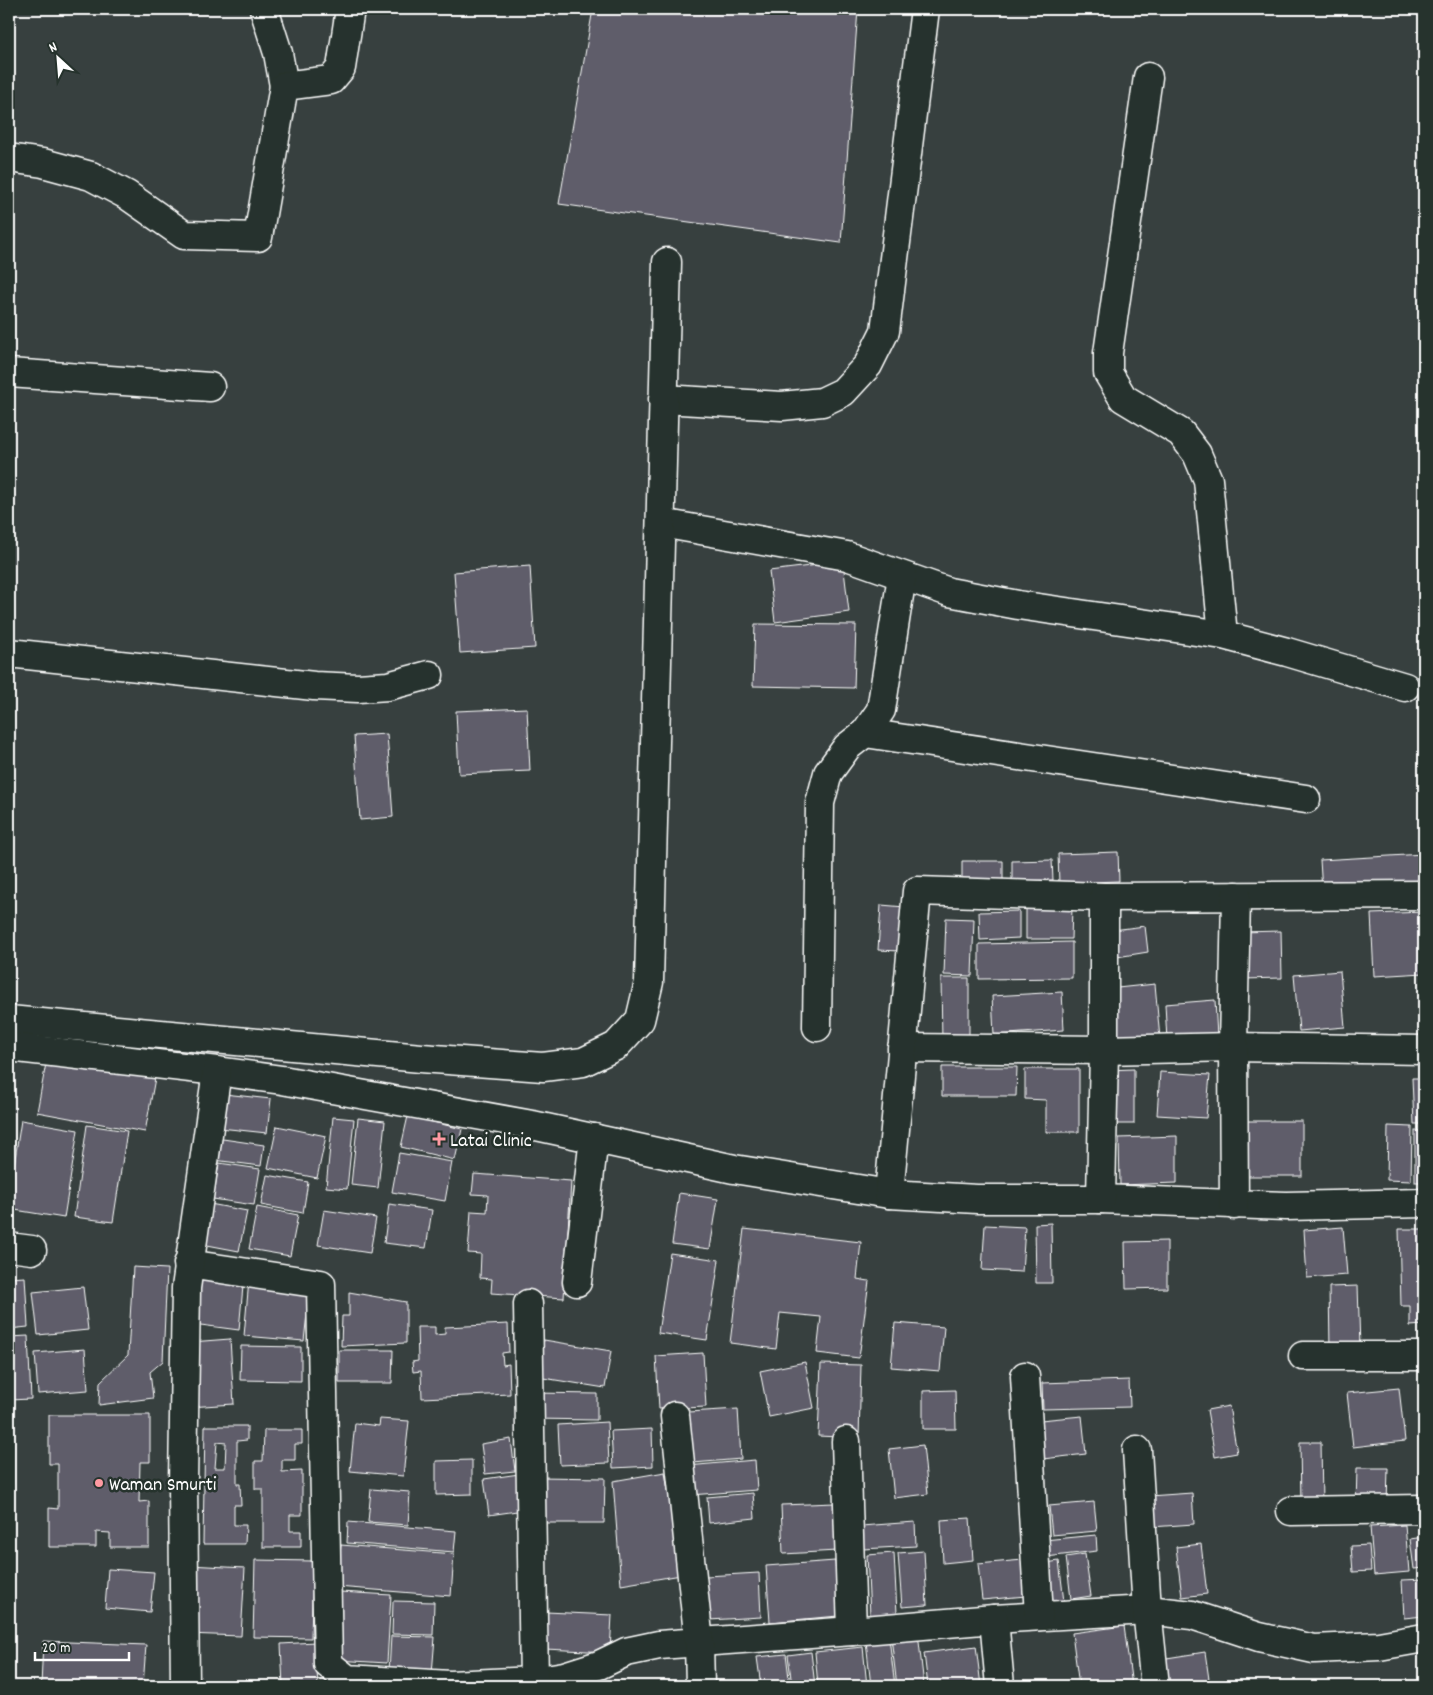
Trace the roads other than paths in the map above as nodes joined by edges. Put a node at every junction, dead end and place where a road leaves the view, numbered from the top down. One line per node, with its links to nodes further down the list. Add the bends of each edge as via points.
1 (264, 9): 5 (street)
2 (350, 9): 5 (street, via 341,68 331,80)
3 (925, 9): 10 (street, via 885,330 868,364 843,392 822,402 782,406)
4 (1148, 78): 13 (street, via 1108,353 1108,373 1123,398 1181,432 1197,454 1208,480)
5 (284, 86): 6 (street, via 258,237 184,236 127,195 91,176)
6 (9, 158)
7 (667, 262): 10 (street)
8 (9, 373): 9 (street)
9 (210, 387)
10 (664, 399): 11 (street)
11 (660, 523): 12 (street, via 847,556); 22 (street, via 649,982 640,1020 616,1046 583,1062 543,1067)
12 (902, 576): 13 (street, via 949,592 1018,605); 17 (street, via 881,710)
13 (1223, 635): 16 (street)
14 (9, 653): 15 (street, via 323,687 388,686)
15 (429, 675)
16 (1405, 687)
17 (865, 732): 18 (street); 23 (street, via 847,747 828,773 820,803)
18 (1306, 799)
19 (1104, 896): 20 (street); 26 (street, via 917,891); 27 (street)
20 (1236, 896): 21 (street); 25 (street)
21 (1424, 896)
22 (9, 1020)
23 (817, 1027)
24 (9, 1047): 29 (street)
25 (1233, 1047): 27 (street); 28 (street); 34 (street)
26 (902, 1048): 27 (street); 31 (street)
27 (1104, 1050): 32 (street)
28 (1424, 1050)
29 (217, 1071): 30 (street, via 282,1080); 35 (street)
30 (594, 1138): 31 (street, via 734,1170); 36 (street)
31 (889, 1194): 32 (street, via 977,1199)
32 (1101, 1199): 34 (street)
33 (1424, 1203): 34 (street)
34 (1234, 1205)
35 (188, 1264): 53 (street, via 321,1284 328,1664 347,1679); 54 (street, via 183,1483)
36 (577, 1282)
37 (528, 1304): 52 (street)
38 (1303, 1356): 39 (street)
39 (1424, 1356)
40 (1025, 1376): 47 (street)
41 (675, 1416): 51 (street)
42 (846, 1441): 49 (street)
43 (1137, 1450): 46 (street)
44 (1424, 1509): 45 (street)
45 (1291, 1510)
46 (1147, 1610): 47 (street); 50 (street, via 1192,1615 1259,1637 1314,1649 1379,1646); 57 (street)
47 (1039, 1616): 48 (street)
48 (994, 1618): 49 (street); 56 (street)
49 (852, 1631): 51 (street)
50 (1424, 1638)
51 (699, 1643): 52 (street, via 641,1648 564,1676); 55 (street)
52 (534, 1681): 53 (street)
53 (481, 1685)
54 (185, 1686)
55 (700, 1686)
56 (1000, 1686)
57 (1154, 1686)

